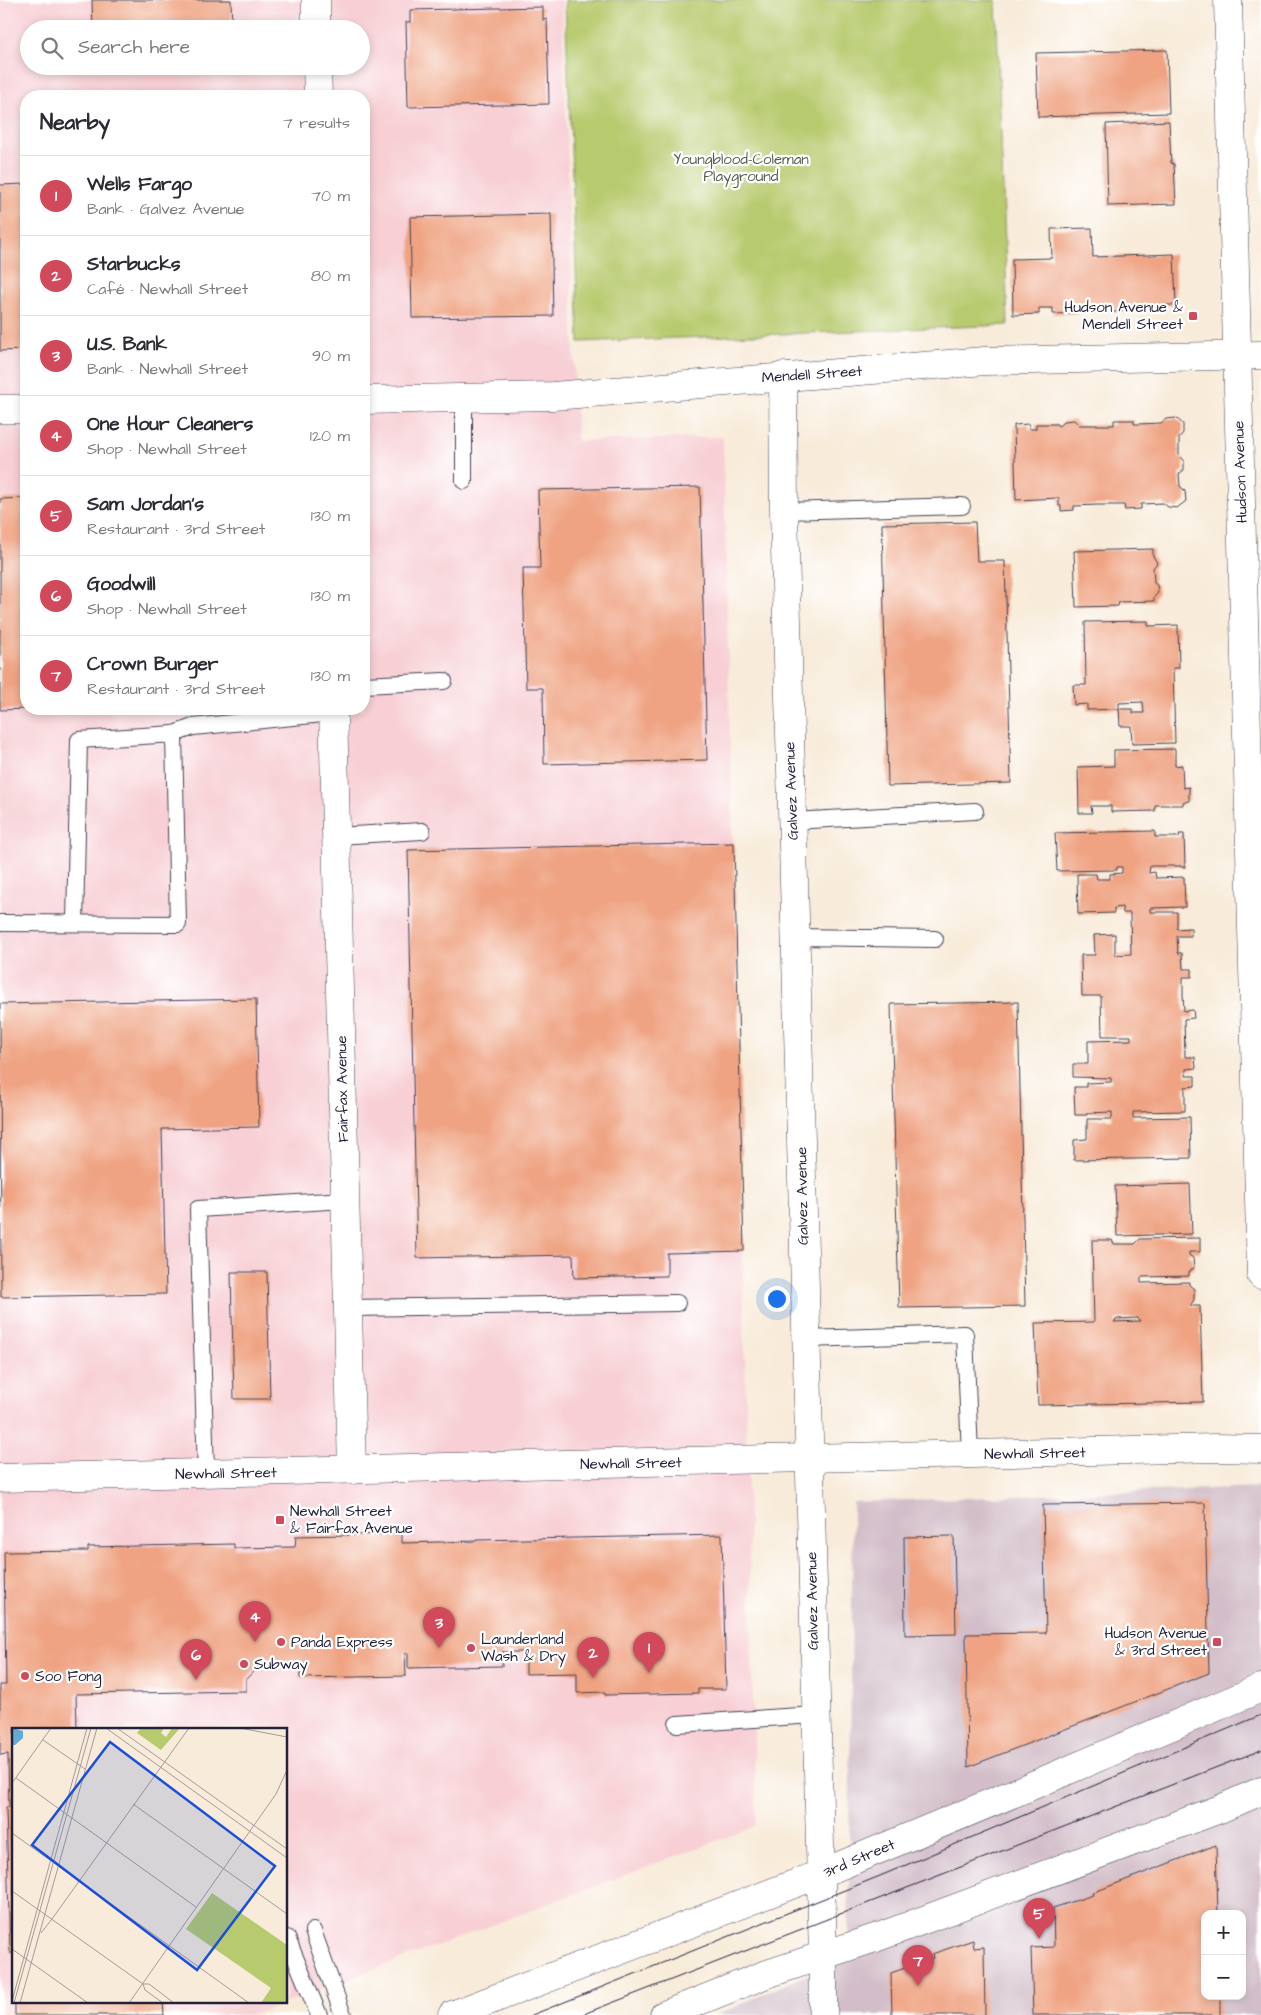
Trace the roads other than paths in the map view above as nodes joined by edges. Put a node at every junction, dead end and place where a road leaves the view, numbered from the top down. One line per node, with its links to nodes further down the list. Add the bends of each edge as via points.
1 (316, 0): 3 (street)
2 (1228, 0): 6 (street, Hudson Avenue)
3 (316, 20)
4 (317, 75): 5 (street)
5 (318, 90)
6 (1249, 355): 7 (street, Mendell Street, via 985,361); 29 (street, Hudson Avenue)
7 (783, 376): 8 (street, Mendell Street, via 554,396); 14 (street, Galvez Avenue)
8 (464, 398): 9 (street, Mendell Street); 12 (lane)
9 (370, 400)
10 (0, 409): 11 (street)
11 (20, 409)
12 (464, 481)
13 (962, 506): 14 (lane)
14 (784, 511): 21 (street, Galvez Avenue)
15 (444, 682): 16 (lane)
16 (370, 685)
17 (296, 715): 19 (lane, via 193,726)
18 (333, 715): 23 (street, Fairfax Avenue)
19 (174, 734): 25 (lane, via 79,740); 25 (lane, via 178,924)
20 (974, 812): 21 (lane)
21 (792, 821): 26 (street, Galvez Avenue)
22 (422, 831): 23 (lane)
23 (337, 836): 28 (street, Fairfax Avenue)
24 (0, 923): 25 (lane)
25 (75, 923)
26 (795, 937): 27 (lane); 32 (street, Galvez Avenue)
27 (935, 939)
28 (345, 1200): 31 (street, Fairfax Avenue); 37 (lane, via 198,1210)
29 (1261, 1274)
30 (677, 1303): 31 (lane)
31 (348, 1308): 36 (street, Fairfax Avenue)
32 (806, 1339): 34 (lane, via 965,1334); 35 (street, Galvez Avenue)
33 (1261, 1449): 34 (street, Newhall Street)
34 (970, 1455): 35 (street, Newhall Street)
35 (808, 1459): 36 (street, Newhall Street); 40 (street, Galvez Avenue)
36 (352, 1470): 37 (street, Newhall Street)
37 (206, 1473): 38 (street, Newhall Street)
38 (0, 1478)
39 (1261, 1688): 43 (street, 3rd Street)
40 (815, 1715): 41 (lane); 43 (street, Galvez Avenue)
41 (677, 1724)
42 (1261, 1791): 46 (street)
43 (820, 1874): 46 (street, Galvez Avenue); 49 (street, 3rd Street)
44 (313, 1931): 48 (lane)
45 (288, 1940): 47 (lane)
46 (823, 1956): 50 (street, via 764,1975); 51 (street, Galvez Avenue)
47 (319, 2015)
48 (343, 2015)
49 (452, 2015)
50 (664, 2015)
51 (823, 2015)

